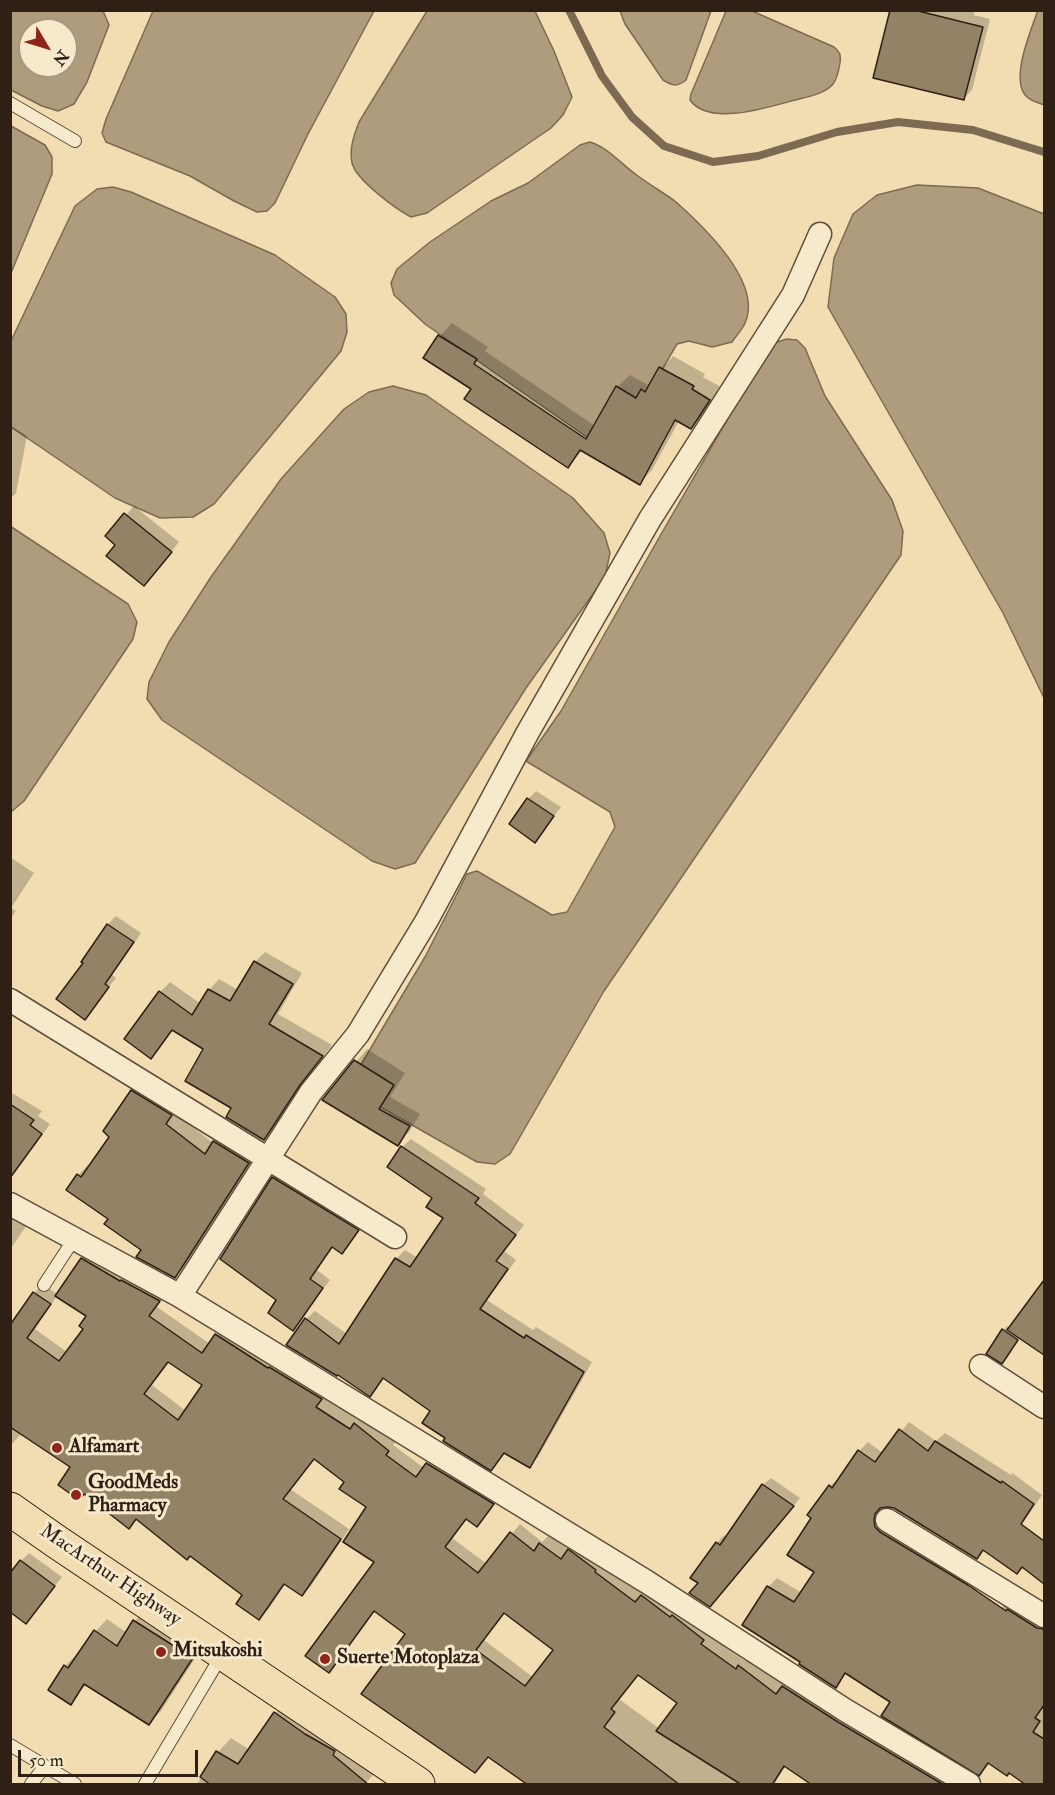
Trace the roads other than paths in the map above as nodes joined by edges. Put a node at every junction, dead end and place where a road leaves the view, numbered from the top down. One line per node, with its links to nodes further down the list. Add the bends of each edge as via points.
1 (10, 103): 2 (lane)
2 (75, 141)
3 (820, 234): 5 (street, via 793,295 650,519 528,732 427,920 358,1034 311,1092)
4 (10, 1000): 5 (street)
5 (270, 1158): 7 (street); 10 (street)
6 (10, 1204): 8 (street)
7 (395, 1237)
8 (74, 1239): 9 (lane); 10 (street)
9 (44, 1285)
10 (180, 1296): 23 (street)
11 (981, 1366): 12 (street)
12 (1044, 1407)
13 (14, 1518): 16 (highway, MacArthur Highway, via 57,1542)
14 (887, 1520): 15 (street)
15 (1044, 1616)
16 (223, 1652): 21 (lane); 22 (highway, MacArthur Highway)
17 (10, 1745): 18 (lane)
18 (45, 1766): 19 (lane); 20 (lane)
19 (32, 1785)
20 (75, 1785)
21 (145, 1785)
22 (418, 1785)
23 (969, 1785)

